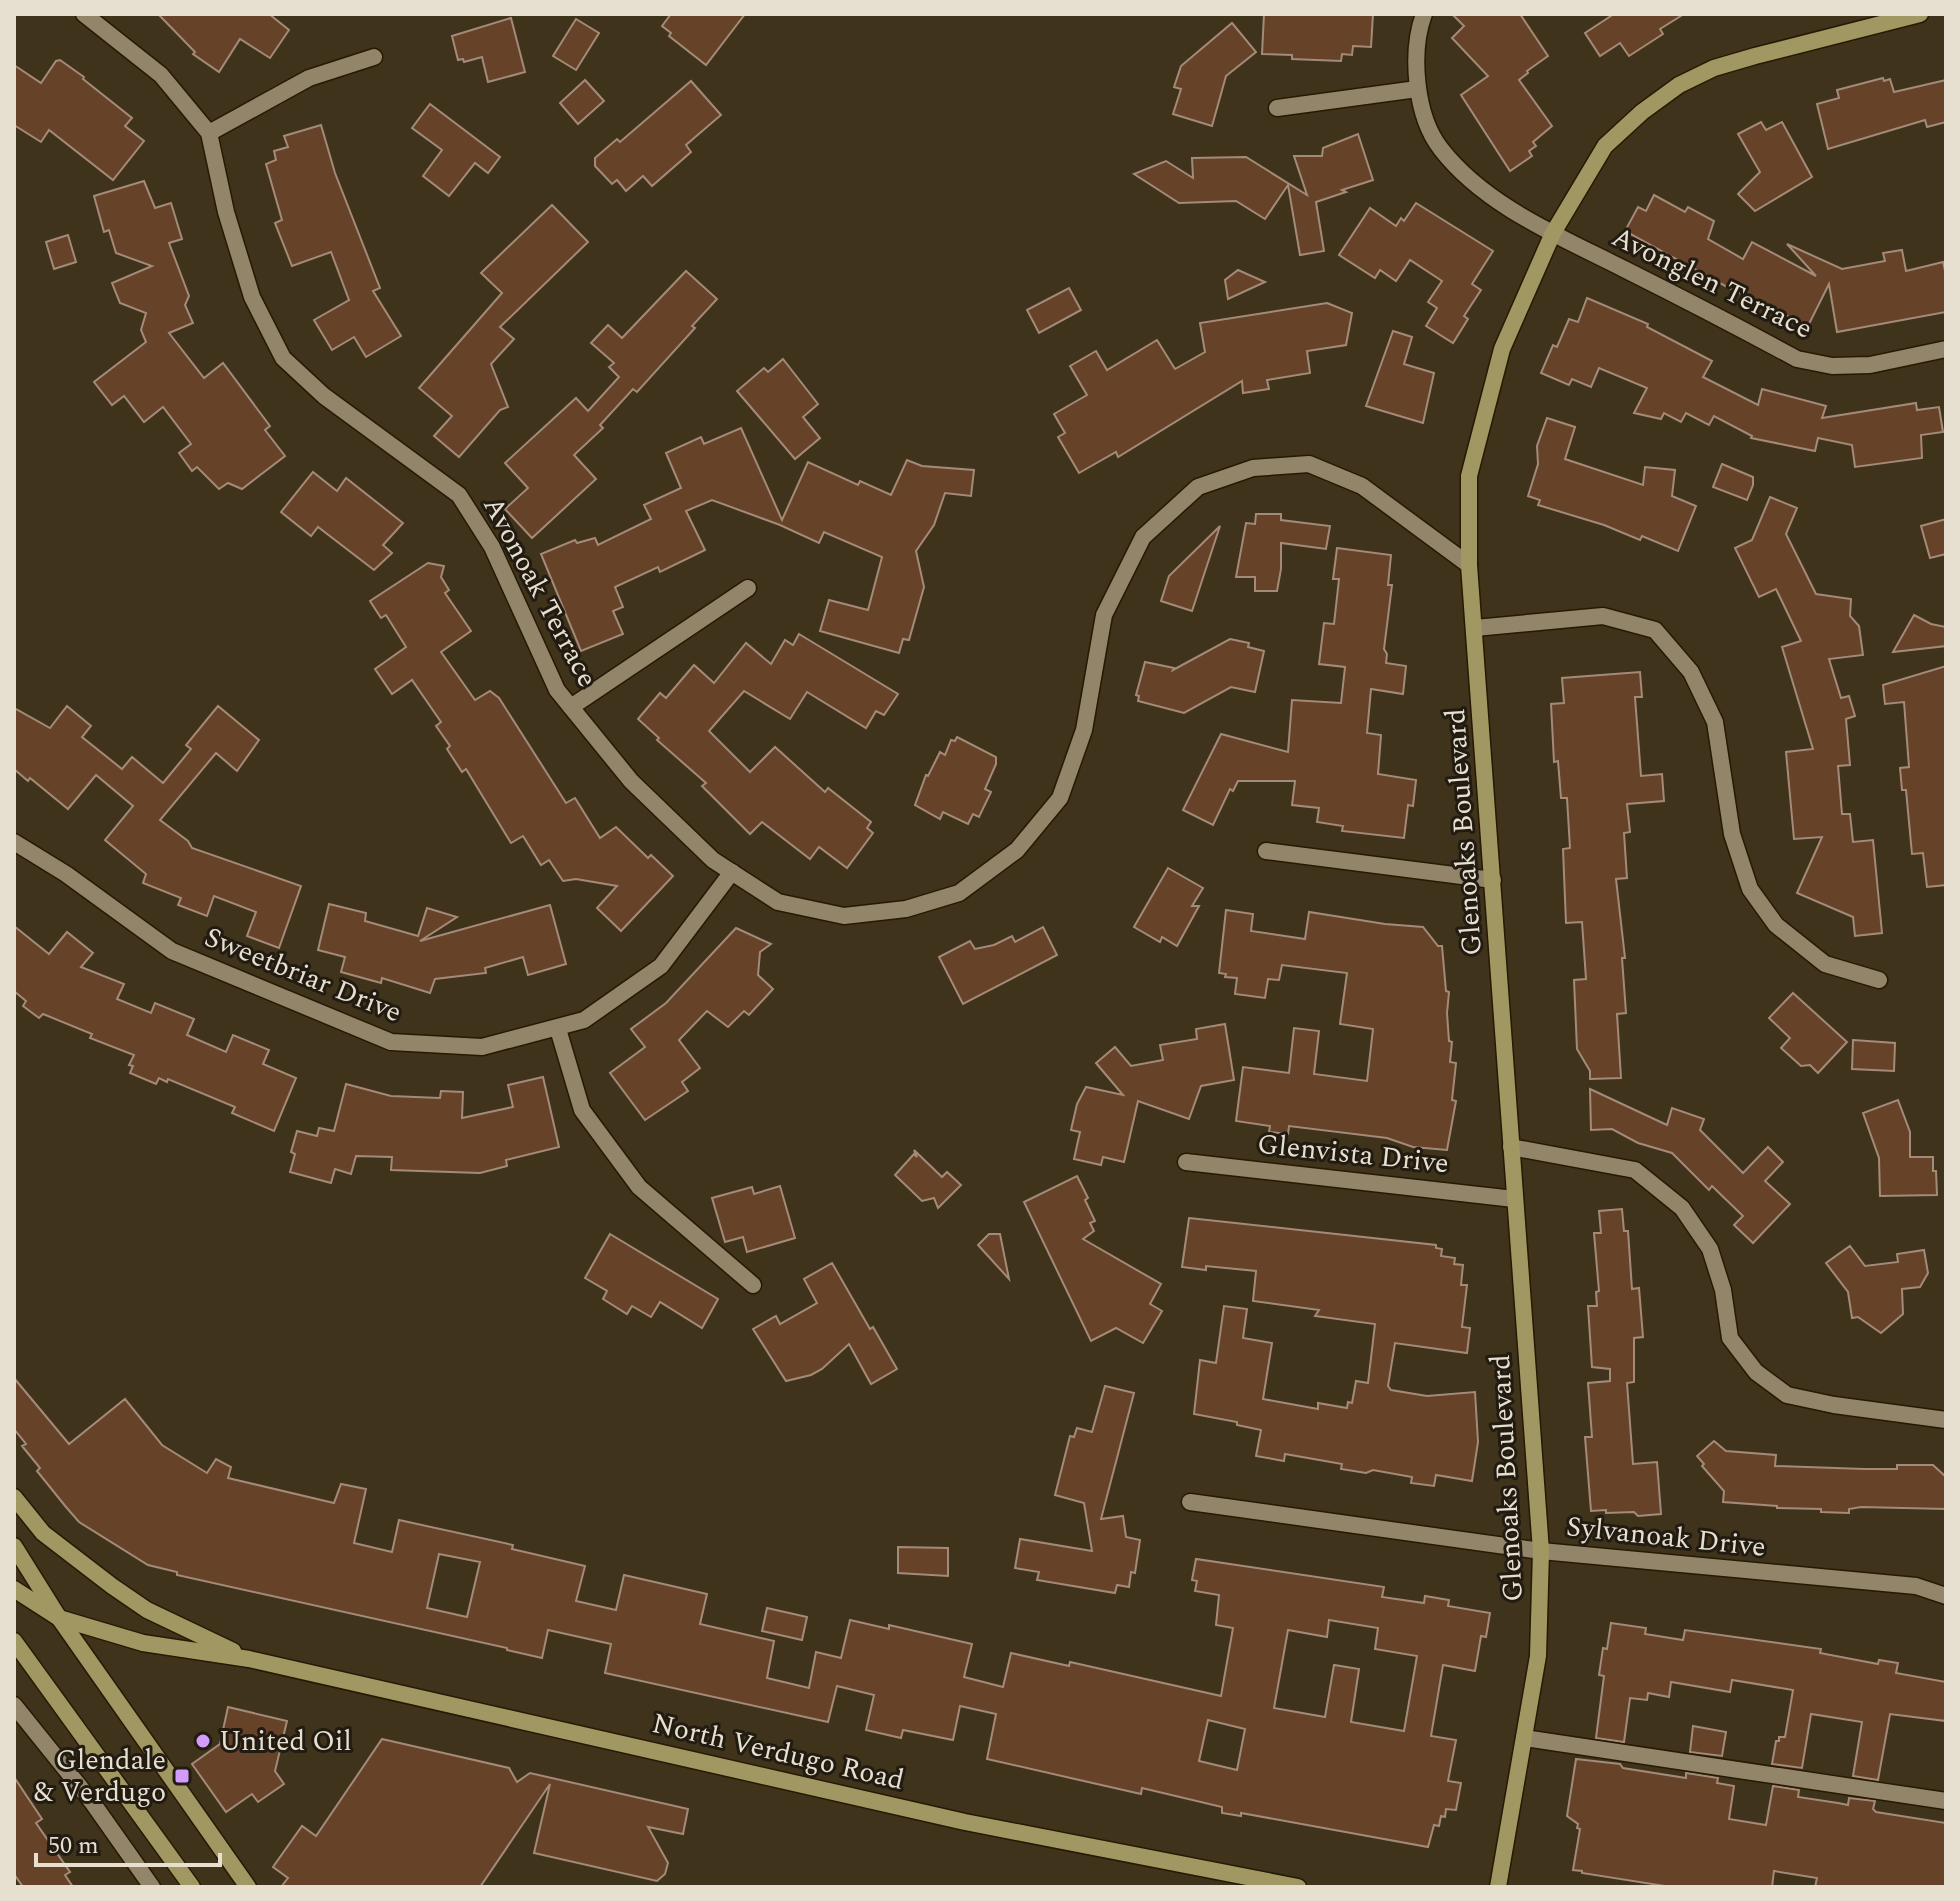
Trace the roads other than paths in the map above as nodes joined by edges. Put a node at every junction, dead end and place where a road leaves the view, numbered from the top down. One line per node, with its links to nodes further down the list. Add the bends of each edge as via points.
1 (84, 14): 7 (street, Avonoak Terrace, via 161,75)
2 (1424, 14): 5 (street, Avonglen Terrace)
3 (1920, 14): 8 (main road, Glenoaks Boulevard, via 1714,68 1679,85 1605,146)
4 (374, 57): 7 (street, via 309,78)
5 (1417, 89): 6 (street); 8 (street, Avonglen Terrace, via 1426,124 1440,149 1471,180)
6 (1277, 108)
7 (209, 133): 13 (street, Avonoak Terrace, via 252,297 283,358 324,396 459,495 492,547 557,690)
8 (1553, 233): 9 (street, Avonglen Terrace, via 1797,359 1832,366 1870,365); 10 (main road, Glenoaks Boulevard, via 1502,349 1477,437 1469,476)
9 (1946, 349)
10 (1469, 565): 12 (main road, Glenoaks Boulevard); 16 (street, Avonoak Terrace, via 1362,486 1309,464 1253,468 1198,487 1143,537 1104,615 1084,730 1060,798 1017,850 959,893 906,909 844,916 778,902)
11 (748, 588): 13 (street)
12 (1475, 628): 17 (main road, Glenoaks Boulevard); 18 (street, via 1603,616 1655,630 1691,672 1715,722 1732,834 1750,889 1776,925 1825,964)
13 (571, 707): 16 (street, Avonoak Terrace, via 631,781)
14 (14, 842): 19 (street, Sweetbriar Drive, via 172,951 391,1042 482,1047)
15 (1266, 851): 17 (street)
16 (732, 872): 19 (street, Sweetbriar Drive, via 661,966 584,1020)
17 (1493, 880): 20 (main road, Glenoaks Boulevard)
18 (1879, 980)
19 (558, 1029): 23 (street, via 582,1110 639,1187)
20 (1511, 1147): 22 (main road, Glenoaks Boulevard); 24 (street, via 1635,1170 1682,1208 1710,1249 1730,1338 1756,1372 1787,1395)
21 (1186, 1162): 22 (street, Glenvista Drive)
22 (1514, 1199): 28 (main road, Glenoaks Boulevard)
23 (753, 1285)
24 (1946, 1420)
25 (14, 1497): 33 (main road, North Verdugo Road, via 43,1533 147,1610)
26 (1190, 1502): 28 (street, Sylvanoak Drive)
27 (14, 1546): 31 (main road)
28 (1541, 1551): 30 (street, Sylvanoak Drive, via 1916,1586); 35 (main road, Glenoaks Boulevard, via 1538,1656)
29 (14, 1589): 31 (main road, North Verdugo Road)
30 (1946, 1596)
31 (59, 1618): 33 (main road, North Verdugo Road, via 143,1643); 39 (main road)
32 (14, 1641): 38 (main road)
33 (249, 1659): 40 (main road, North Verdugo Road, via 965,1822)
34 (14, 1705): 37 (street)
35 (1524, 1738): 36 (street); 41 (main road, Glenoaks Boulevard)
36 (1946, 1801)
37 (152, 1887)
38 (192, 1887)
39 (248, 1887)
40 (1298, 1887)
41 (1498, 1887)

